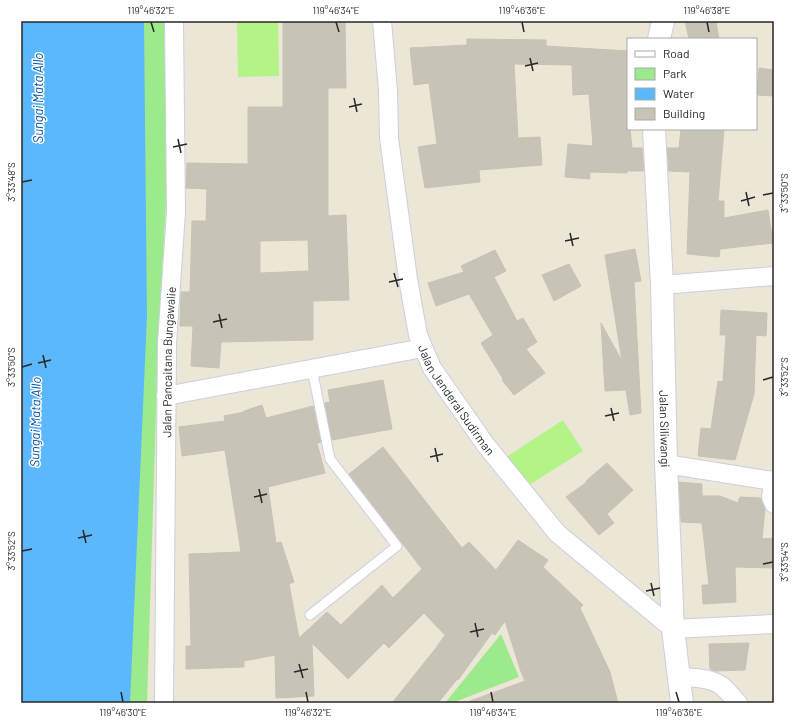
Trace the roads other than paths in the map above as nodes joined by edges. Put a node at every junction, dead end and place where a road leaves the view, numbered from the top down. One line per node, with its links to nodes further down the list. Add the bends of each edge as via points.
1 (174, 21): 10 (street, Jalan Pancaitana Bungawalie, via 176,212)
2 (382, 21): 8 (street, Jalan Jenderal Sudirman, via 389,138 408,280 418,335)
3 (664, 21): 4 (main road)
4 (659, 38)
5 (654, 130): 7 (main road, Jalan Siliwangi)
6 (774, 276): 7 (street)
7 (662, 285): 11 (main road, Jalan Siliwangi)
8 (423, 348): 9 (street); 16 (street, Jalan Jenderal Sudirman, via 432,368 485,444 557,533)
9 (312, 369): 10 (street); 14 (lane, via 330,459 398,546)
10 (166, 396): 18 (street, Jalan Pancaitana Bungawalie)
11 (666, 464): 12 (street); 16 (main road, Jalan Siliwangi)
12 (774, 480): 13 (street, via 771,497)
13 (774, 504)
14 (310, 615)
15 (774, 624): 16 (street)
16 (673, 629): 17 (main road)
17 (679, 677): 19 (main road); 20 (street, via 715,682)
18 (164, 703)
19 (682, 703)
20 (738, 703)

